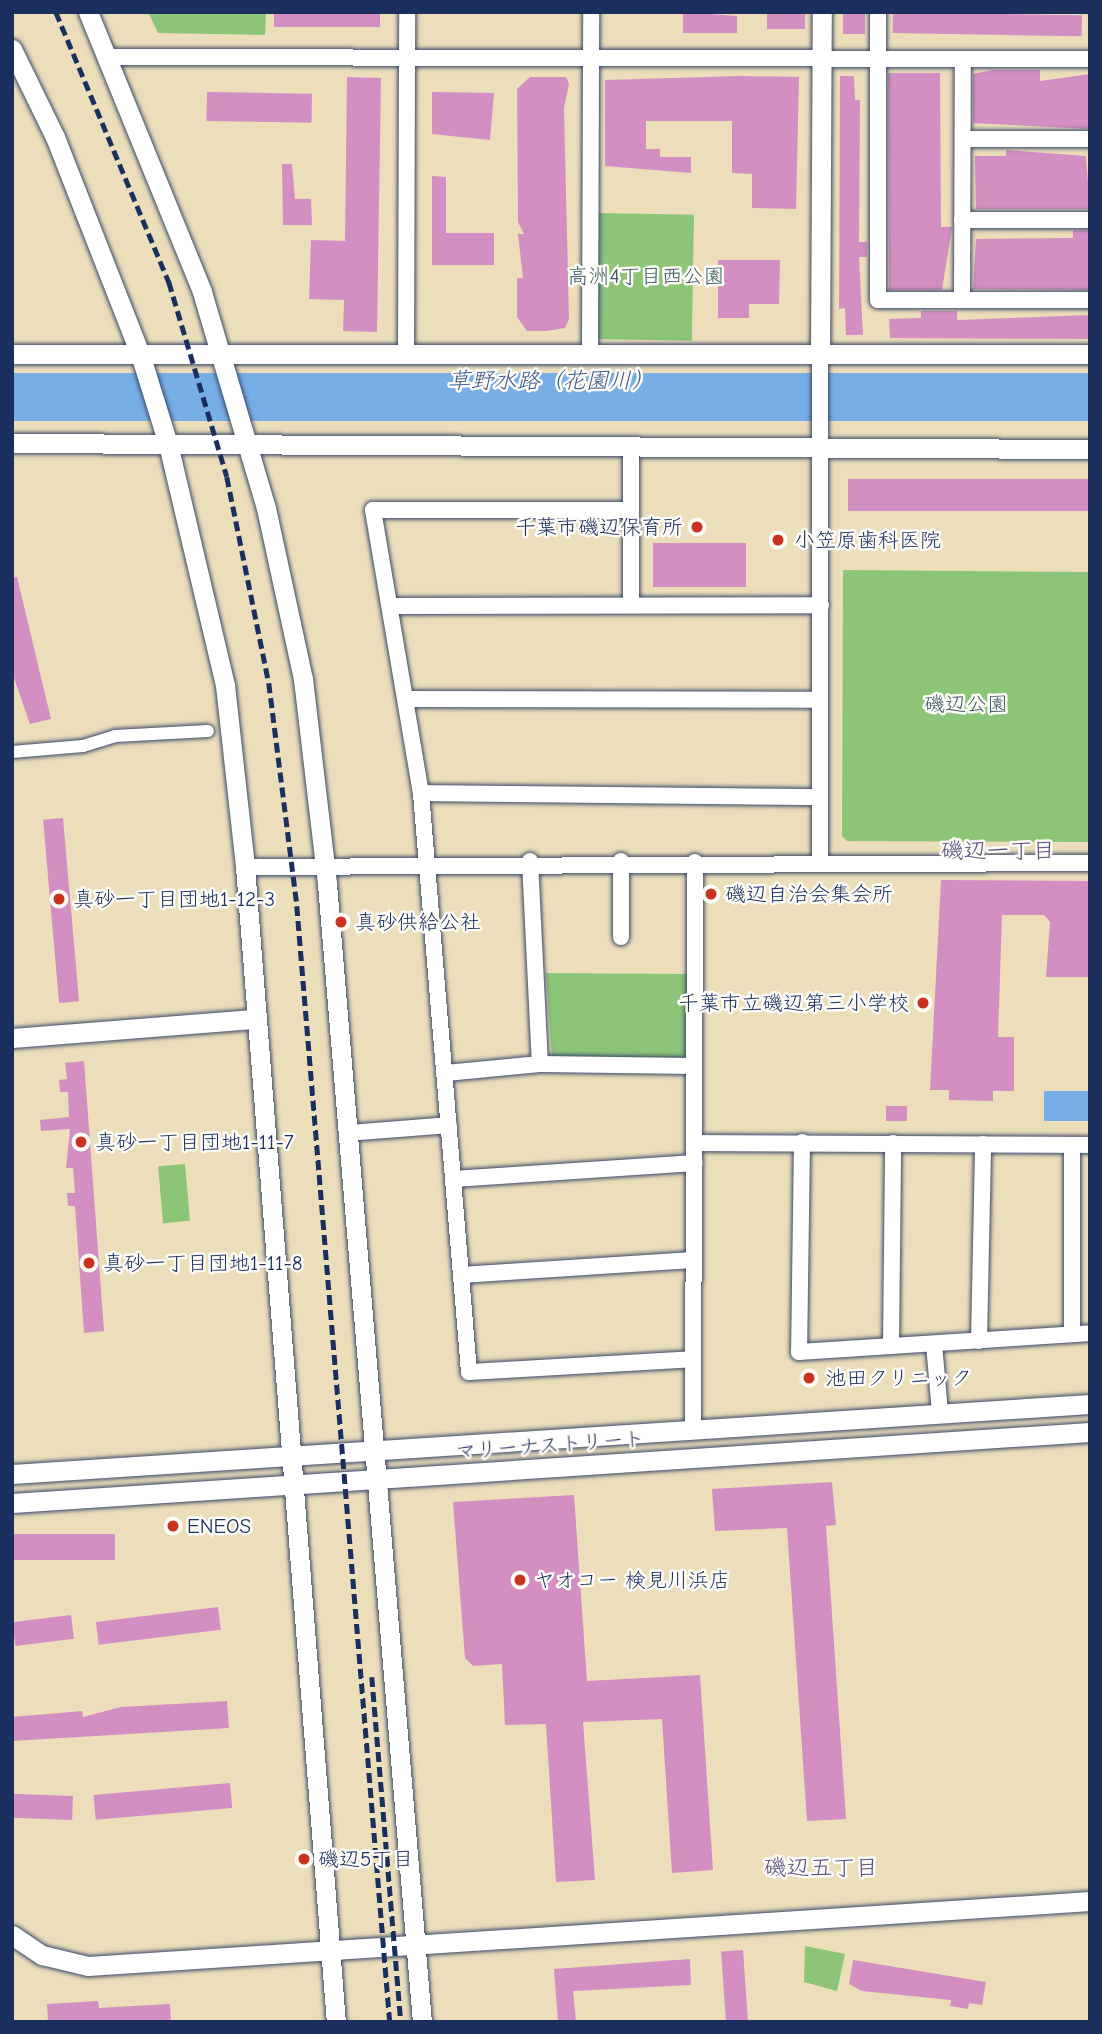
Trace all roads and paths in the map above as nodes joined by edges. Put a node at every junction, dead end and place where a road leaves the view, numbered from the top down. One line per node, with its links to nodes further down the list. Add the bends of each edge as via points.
1 (88, 12): 7 (street)
2 (407, 12): 8 (street)
3 (591, 12): 9 (street)
4 (822, 12): 10 (street)
5 (878, 12): 11 (street)
6 (12, 49): 21 (street, via 55,137)
7 (109, 57): 8 (street); 23 (street, via 177,219)
8 (406, 58): 9 (street); 24 (street)
9 (591, 58): 10 (street); 25 (street)
10 (822, 59): 11 (street); 26 (street)
11 (878, 59): 12 (street); 18 (street, via 877,300)
12 (963, 59): 13 (street); 14 (street)
13 (1090, 59)
14 (962, 139): 15 (street); 16 (street)
15 (1090, 139)
16 (962, 219): 17 (street); 18 (street)
17 (1090, 220)
18 (962, 300): 19 (street)
19 (1090, 300)
20 (12, 354): 21 (street)
21 (140, 354): 23 (street); 28 (street)
22 (1090, 354): 26 (street)
23 (221, 355): 24 (street); 29 (street)
24 (405, 355): 25 (street)
25 (590, 356): 26 (street)
26 (820, 358): 31 (street)
27 (12, 443): 28 (street)
28 (168, 444): 29 (street); 50 (street, via 225,685)
29 (249, 444): 30 (street); 48 (street, via 303,679)
30 (631, 446): 31 (street); 33 (street)
31 (818, 449): 32 (street); 34 (street)
32 (1090, 449)
33 (631, 510): 35 (street); 36 (street, via 373,510)
34 (821, 604): 35 (street); 38 (street)
35 (631, 605): 36 (street)
36 (394, 606): 37 (street)
37 (409, 699): 38 (street); 41 (street)
38 (820, 700): 42 (street)
39 (208, 731): 40 (street, via 115,736 83,746)
40 (12, 752)
41 (421, 793): 42 (street); 43 (street)
42 (820, 797): 47 (street)
43 (428, 862): 44 (street); 48 (street); 56 (street)
44 (530, 862): 45 (street); 54 (street)
45 (621, 862): 46 (street); 51 (street)
46 (695, 862): 47 (street); 55 (street)
47 (820, 862): 49 (street)
48 (325, 863): 50 (street); 58 (street)
49 (1090, 863)
50 (245, 867): 52 (street)
51 (621, 937)
52 (256, 1019): 53 (street); 80 (street)
53 (12, 1038)
54 (540, 1064): 55 (street); 56 (street)
55 (694, 1066): 60 (street)
56 (446, 1073): 57 (street)
57 (449, 1125): 58 (street); 66 (street)
58 (348, 1133): 79 (street)
59 (802, 1142): 60 (street); 61 (street); 73 (street, via 799,1352)
60 (694, 1143): 65 (street)
61 (893, 1143): 62 (street); 73 (street)
62 (982, 1144): 63 (street); 71 (street)
63 (1072, 1145): 64 (street); 70 (street)
64 (1090, 1145)
65 (694, 1163): 66 (street); 67 (street)
66 (454, 1179): 68 (street)
67 (693, 1260): 68 (street); 74 (street)
68 (461, 1275): 74 (street, via 469,1372)
69 (1090, 1333): 70 (street)
70 (1072, 1334): 71 (street)
71 (979, 1341): 72 (street)
72 (934, 1344): 73 (street); 76 (street)
73 (891, 1346)
74 (693, 1359): 77 (street)
75 (1090, 1404): 76 (street, マリーナストリート)
76 (940, 1412): 77 (street, マリーナストリート)
77 (692, 1430): 79 (street, マリーナストリート)
78 (1090, 1432): 82 (street, マリーナストリート)
79 (374, 1450): 80 (street, マリーナストリート); 82 (street)
80 (292, 1456): 81 (street, マリーナストリート); 83 (street)
81 (12, 1474)
82 (376, 1479): 83 (street, マリーナストリート); 87 (street)
83 (294, 1485): 84 (street, マリーナストリート); 88 (street)
84 (12, 1503)
85 (1090, 1901): 87 (street)
86 (12, 1935): 88 (street, via 42,1955 88,1966)
87 (415, 1945): 88 (street); 90 (street)
88 (330, 1949): 89 (street)
89 (336, 2022)
90 (422, 2022)

